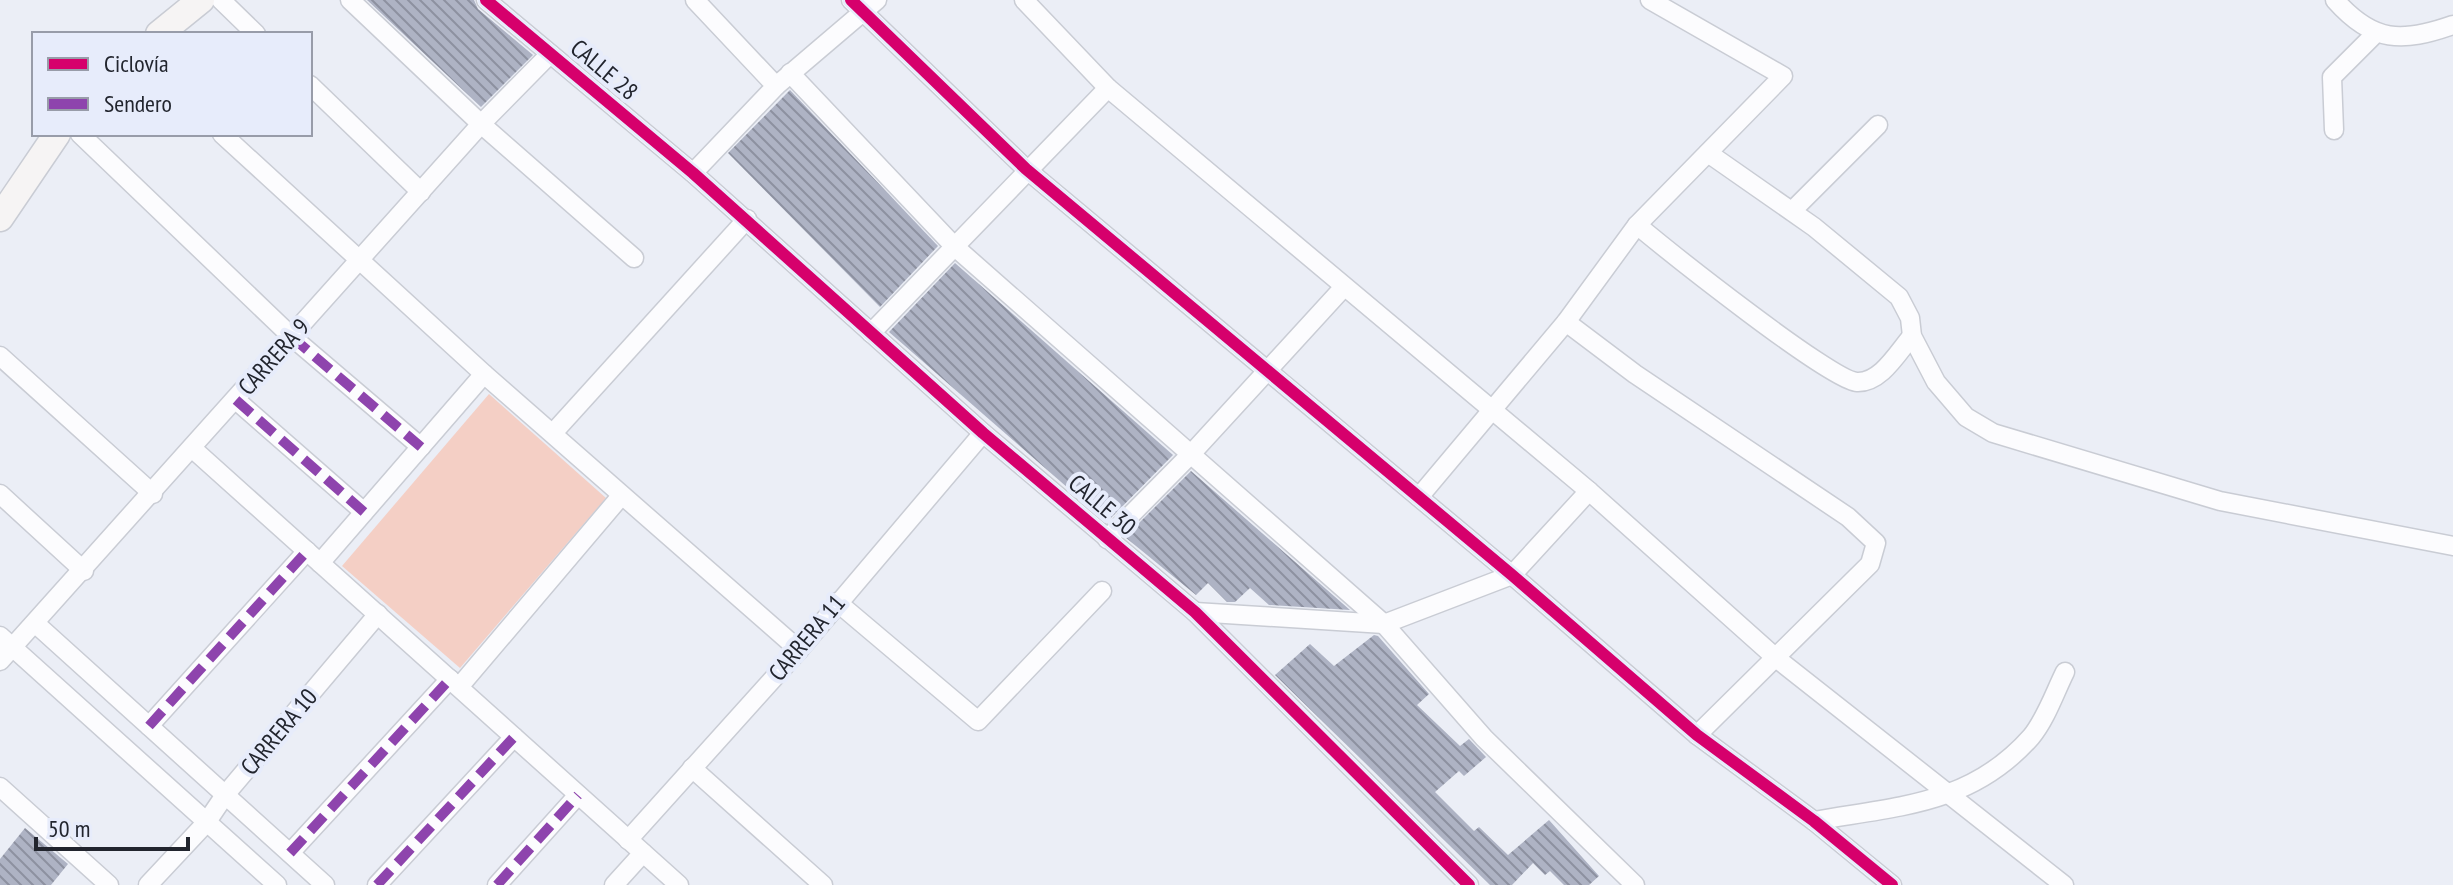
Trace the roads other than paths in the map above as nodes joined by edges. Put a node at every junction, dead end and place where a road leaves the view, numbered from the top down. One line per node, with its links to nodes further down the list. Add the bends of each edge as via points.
1 (201, 0): 12 (street)
2 (221, 0): 13 (street)
3 (350, 0): 19 (street)
4 (486, 0): 15 (street, CALLE 28)
5 (695, 0): 16 (street)
6 (877, 0): 10 (street)
7 (1024, 0): 18 (street)
8 (1650, 0): 25 (street, via 1783,76)
9 (2335, 0): 14 (street)
10 (856, 7): 16 (street); 26 (street)
11 (2453, 25): 14 (street, via 2424,35)
12 (161, 32)
13 (254, 32)
14 (2375, 34): 21 (street, via 2332,77)
15 (550, 54): 19 (street, CARRERA 9); 27 (street, CALLE 28)
16 (783, 79): 27 (street); 33 (street)
17 (312, 87): 28 (street)
18 (1108, 88): 26 (street); 36 (street)
19 (481, 124): 28 (street, CARRERA 9); 34 (street)
20 (1878, 125): 29 (street)
21 (2334, 130)
22 (56, 136): 30 (street)
23 (82, 136): 40 (street)
24 (224, 136): 35 (street)
25 (1708, 153): 29 (street); 32 (street)
26 (1026, 169): 33 (street); 42 (street)
27 (693, 173): 31 (street, CALLE 30)
28 (421, 192): 35 (street, CARRERA 9)
29 (1792, 211): 39 (street, via 1899,297)
30 (0, 218)
31 (747, 219): 38 (street, CALLE 30); 46 (street)
32 (1637, 225): 37 (street); 39 (street, via 1854,383 1872,379)
33 (955, 247): 38 (street); 50 (street)
34 (634, 258)
35 (360, 261): 40 (street, CARRERA 9); 43 (street)
36 (1343, 288): 42 (street); 45 (street)
37 (1566, 322): 45 (street); 70 (street, via 1848,517 1876,543 1870,564)
38 (871, 333): 47 (street, CALLE 30)
39 (1912, 336): 58 (street, via 1936,382 1966,417 1993,433 2220,501)
40 (292, 337): 44 (street, CARRERA 9); 48 (street)
41 (0, 356): 53 (street)
42 (1267, 372): 50 (street); 55 (street)
43 (484, 374): 46 (street); 48 (street)
44 (236, 400): 49 (street, CARRERA 9); 56 (street)
45 (1494, 410): 51 (street); 55 (street)
46 (553, 433): 54 (street)
47 (983, 433): 57 (street, CALLE 30); 63 (street, CARRERA 11)
48 (421, 447): 56 (street)
49 (193, 449): 53 (street, CARRERA 9); 59 (street)
50 (1192, 453): 57 (street); 67 (street)
51 (1589, 491): 61 (street); 70 (street)
52 (0, 494): 60 (street)
53 (153, 494): 60 (street, CARRERA 9)
54 (621, 496): 69 (street); 72 (street)
55 (1419, 497): 61 (street)
56 (364, 512): 59 (street)
57 (1107, 539): 64 (street, CALLE 30)
58 (2453, 546)
59 (314, 557): 65 (street); 73 (street)
60 (84, 571): 66 (street, CARRERA 9)
61 (1512, 575): 67 (street); 74 (street)
62 (1102, 591): 63 (street, via 978,721)
63 (837, 602): 69 (street, CARRERA 11)
64 (1195, 612): 67 (street); 95 (street, CALLE 30)
65 (378, 614): 72 (street); 78 (street, CARRERA 10)
66 (36, 624): 68 (street, CARRERA 9); 73 (street)
67 (1384, 624): 96 (street, via 1484,738)
68 (4, 648): 82 (street)
69 (799, 650): 76 (street, CARRERA 11)
70 (1776, 658): 74 (street); 80 (street)
71 (2065, 672): 80 (street, via 2033,735 1986,778)
72 (454, 683): 75 (street); 84 (street)
73 (149, 726): 78 (street)
74 (1697, 735): 81 (street)
75 (514, 737): 79 (street); 90 (street)
76 (692, 768): 83 (street, CARRERA 11); 94 (street)
77 (0, 787): 86 (street)
78 (225, 795): 82 (street, CARRERA 10); 84 (street)
79 (578, 795): 83 (street); 91 (street)
80 (1948, 796): 81 (street); 98 (street)
81 (1814, 821): 97 (street)
82 (206, 823): 87 (street, CARRERA 10); 88 (street)
83 (628, 840): 85 (street)
84 (290, 853): 89 (street)
85 (643, 853): 92 (street); 93 (street)
86 (109, 885)
87 (148, 885)
88 (277, 885)
89 (325, 885)
90 (377, 885)
91 (497, 885)
92 (614, 885)
93 (679, 885)
94 (823, 885)
95 (1469, 885)
96 (1635, 885)
97 (1892, 885)
98 (2064, 885)

